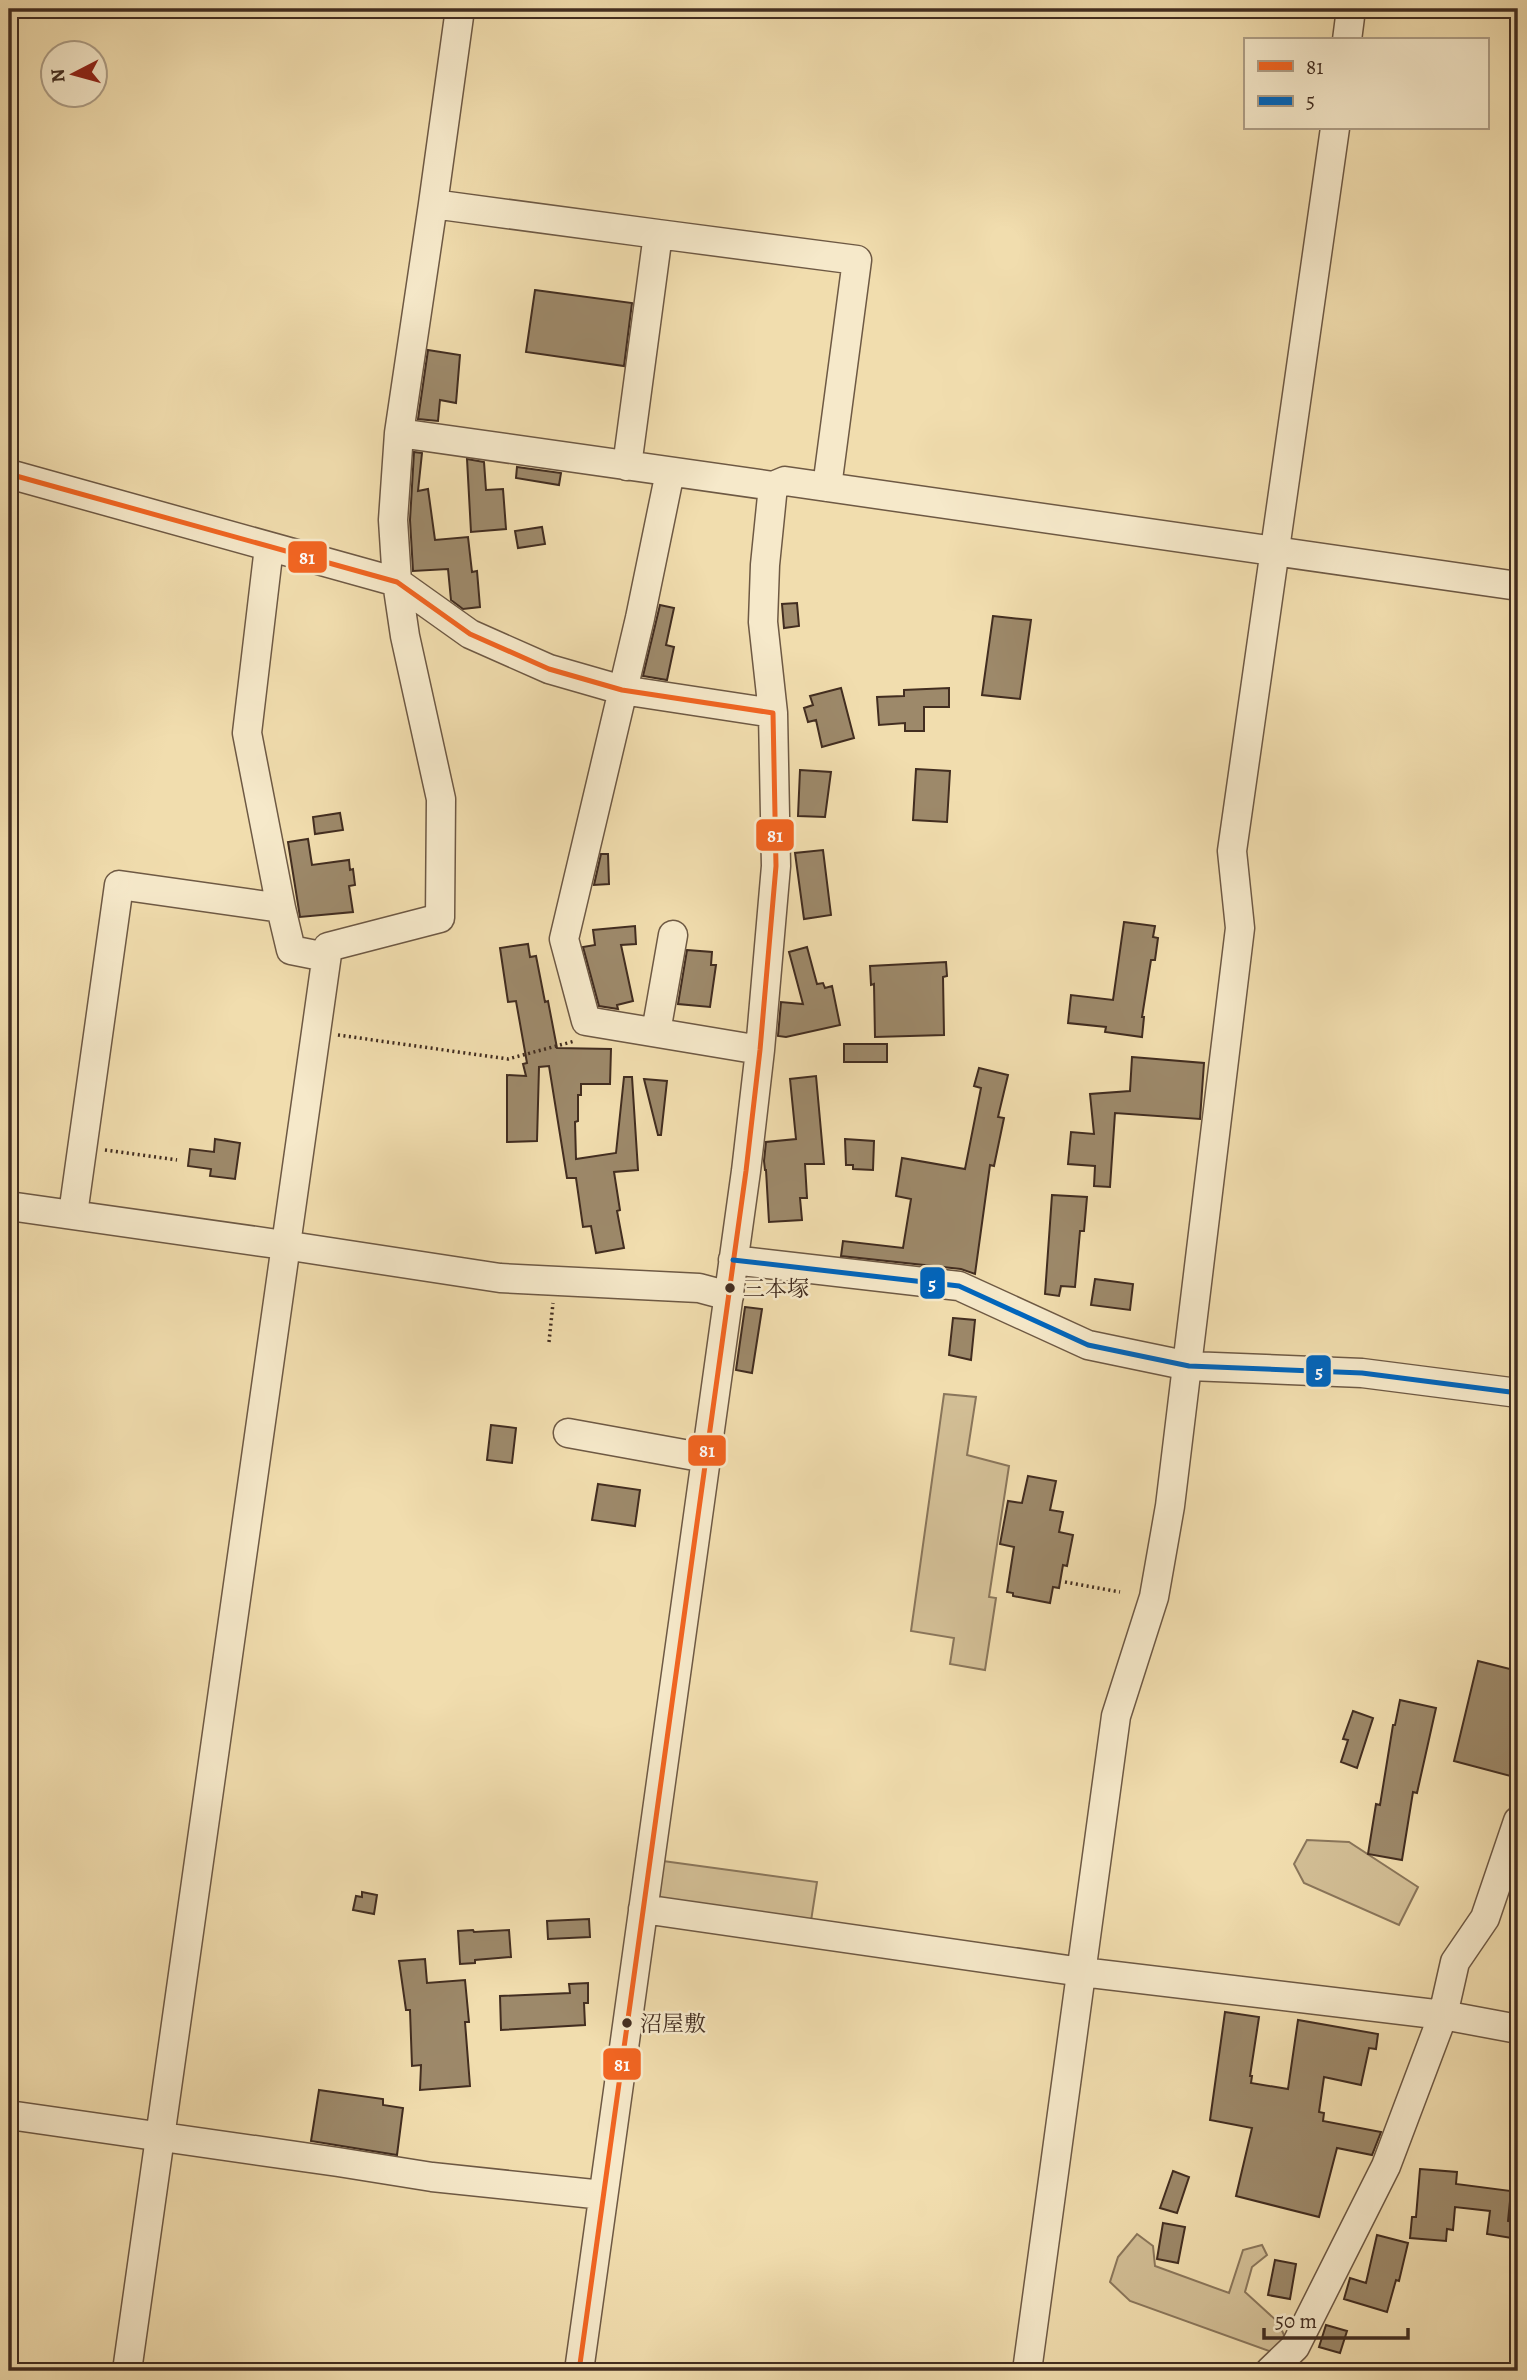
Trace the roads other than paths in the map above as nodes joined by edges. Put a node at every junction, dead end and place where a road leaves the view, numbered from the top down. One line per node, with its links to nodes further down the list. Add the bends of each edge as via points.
1 (460, 9): 5 (street)
2 (1351, 9): 3 (street)
3 (1347, 38)
4 (1335, 130): 14 (street)
5 (433, 204): 6 (street); 7 (street)
6 (658, 234): 8 (street); 12 (street, via 857,260)
7 (400, 433): 8 (street); 15 (street, via 393,520)
8 (627, 466): 9 (street)
9 (670, 472): 11 (street); 17 (street)
10 (9, 474): 13 (street)
11 (773, 486): 12 (street, via 785,481); 18 (street, via 763,622)
12 (827, 487): 14 (street)
13 (269, 547): 15 (street); 19 (street, via 247,733)
14 (1275, 552): 16 (street); 29 (street, via 1232,851 1240,928)
15 (397, 582): 17 (street, via 470,634 549,669); 21 (street, via 441,799 440,918 328,947)
16 (1518, 586)
17 (622, 690): 18 (street); 22 (street, via 564,939 586,1021)
18 (773, 713): 23 (street, via 776,866)
19 (281, 908): 21 (street, via 290,950); 25 (street, via 119,885)
20 (673, 935): 22 (street)
21 (326, 957): 26 (street)
22 (656, 1032): 23 (street)
23 (760, 1050): 27 (street)
24 (9, 1206): 25 (street)
25 (73, 1214): 26 (street)
26 (285, 1245): 28 (street, via 500,1278 699,1288); 39 (street)
27 (733, 1260): 28 (street); 29 (street, via 959,1286 1088,1345)
28 (729, 1296): 32 (street)
29 (1189, 1366): 30 (street, via 1362,1373); 35 (street, via 1154,1597 1116,1716)
30 (1518, 1393)
31 (568, 1433): 32 (street)
32 (706, 1458): 34 (street)
33 (1518, 1821): 36 (street, via 1485,1918 1455,1962)
34 (643, 1909): 35 (street); 40 (street)
35 (1082, 1972): 36 (street); 43 (street)
36 (1443, 2015): 37 (street); 44 (street, via 1386,2166 1295,2347)
37 (1518, 2029)
38 (9, 2115): 39 (street)
39 (159, 2137): 40 (street, via 432,2177); 41 (street)
40 (603, 2195): 42 (street)
41 (127, 2371)
42 (580, 2371)
43 (1027, 2371)
44 (1270, 2371)

